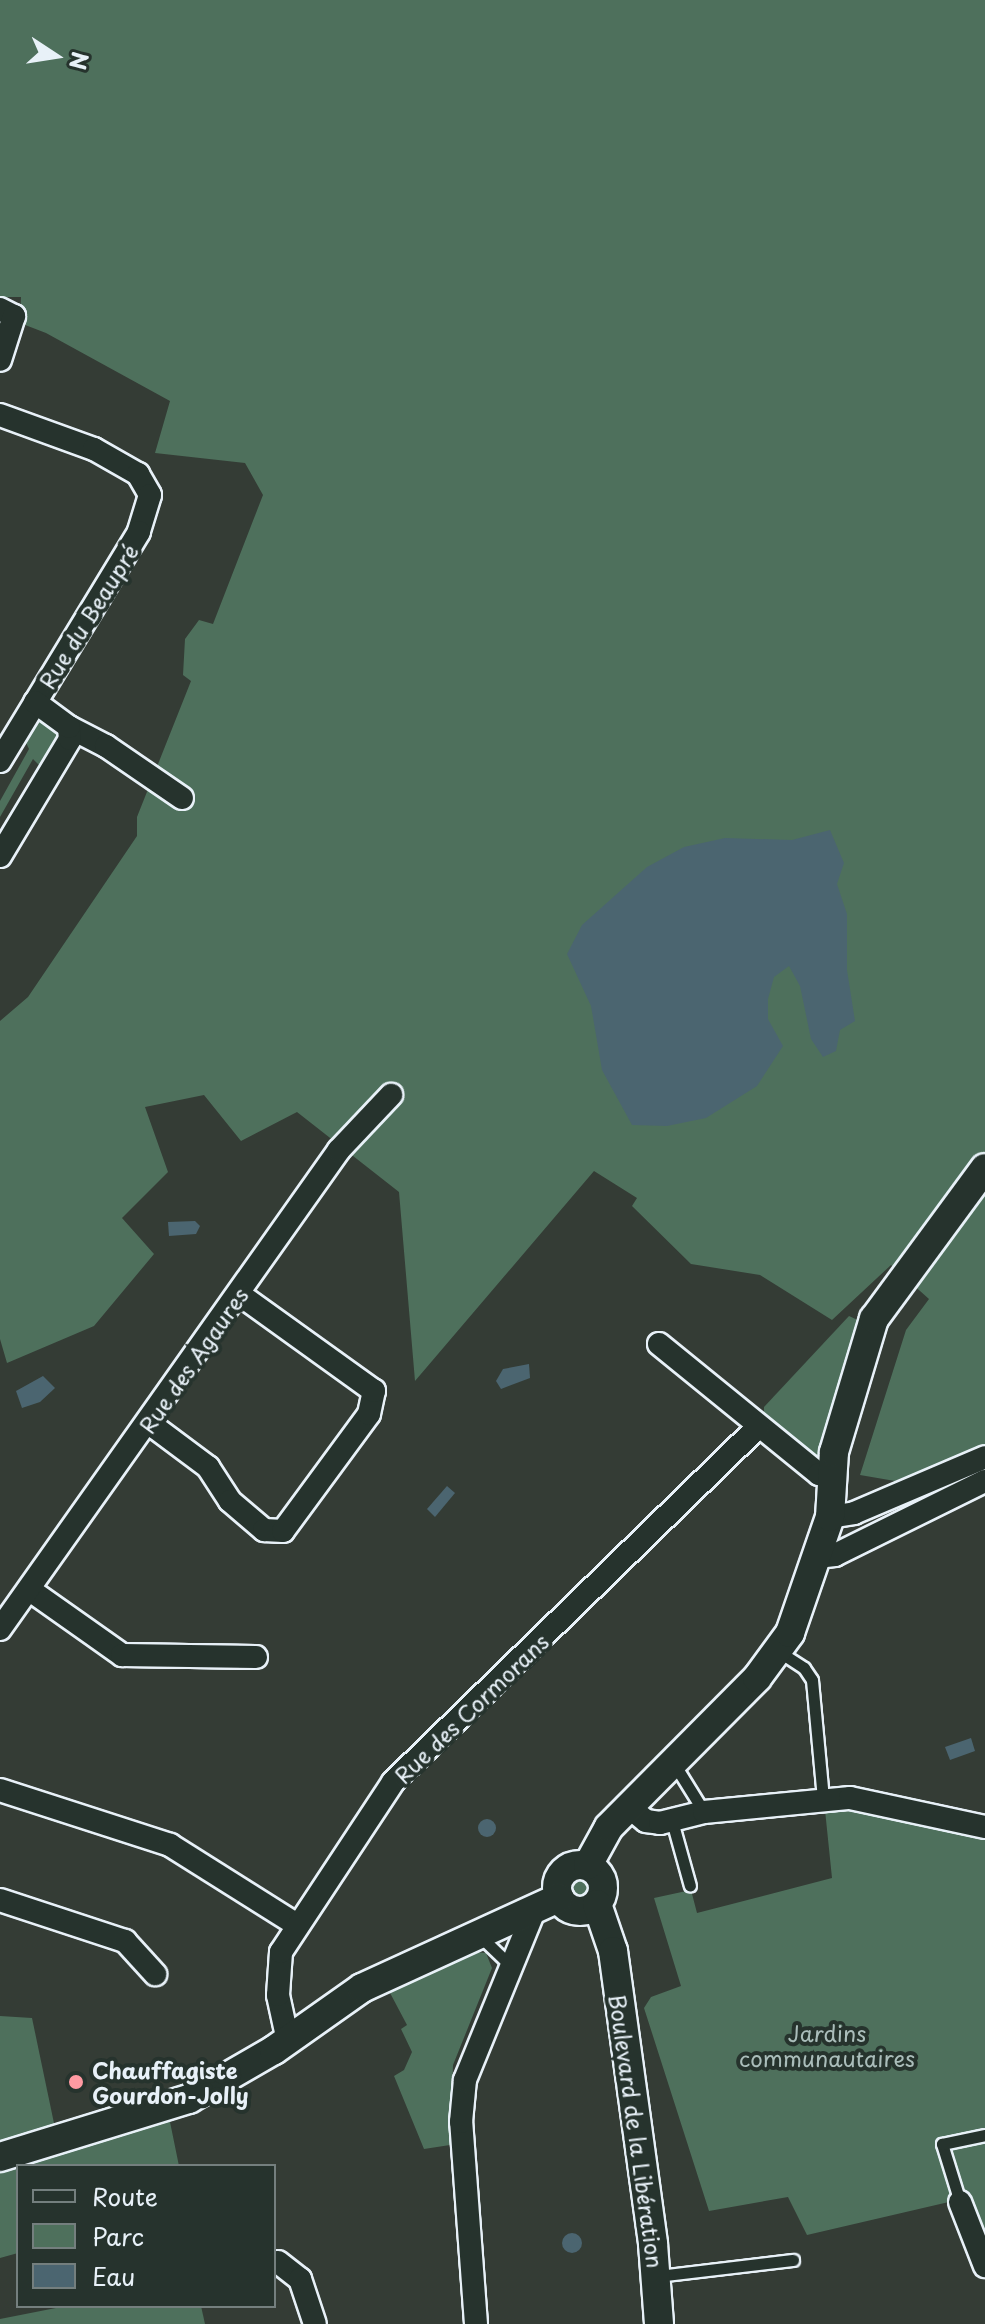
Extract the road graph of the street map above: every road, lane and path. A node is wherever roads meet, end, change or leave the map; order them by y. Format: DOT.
graph roads {
  1 [pos="6,310"];
  2 [pos="0,360"];
  3 [pos="0,415"];
  4 [pos="35,702"];
  5 [pos="69,727"];
  6 [pos="0,761"];
  7 [pos="182,798"];
  8 [pos="0,856"];
  9 [pos="391,1095"];
  10 [pos="985,1168"];
  11 [pos="239,1294"];
  12 [pos="659,1344"];
  13 [pos="149,1423"];
  14 [pos="758,1427"];
  15 [pos="985,1457"];
  16 [pos="831,1477"];
  17 [pos="985,1481"];
  18 [pos="830,1517"];
  19 [pos="817,1557"];
  20 [pos="30,1590"];
  21 [pos="0,1629"];
  22 [pos="778,1651"];
  23 [pos="256,1657"];
  24 [pos="673,1762"];
  25 [pos="0,1790"];
  26 [pos="823,1799"];
  27 [pos="628,1806"];
  28 [pos="704,1812"];
  29 [pos="672,1821"];
  30 [pos="985,1827"];
  31 [pos="588,1865"];
  32 [pos="690,1886"];
  33 [pos="559,1898"];
  34 [pos="0,1900"];
  35 [pos="597,1904"];
  36 [pos="533,1913"];
  37 [pos="297,1925"];
  38 [pos="478,1936"];
  39 [pos="511,1966"];
  40 [pos="155,1974"];
  41 [pos="288,2041"];
  42 [pos="985,2135"];
  43 [pos="0,2157"];
  44 [pos="960,2202"];
  45 [pos="793,2260"];
  46 [pos="278,2262"];
  47 [pos="985,2266"];
  48 [pos="657,2277"];
  49 [pos="315,2324"];
  50 [pos="476,2324"];
  51 [pos="659,2324"];
  1 -- 2 [label="street"];
  3 -- 4 [label="street, Rue du Beaupré"];
  4 -- 5 [label="street, Rue du Beaupré"];
  4 -- 6 [label="street, Rue du Beaupré"];
  5 -- 7 [label="street, Rue du Beaupré"];
  5 -- 8 [label="street"];
  9 -- 11 [label="street, Rue des Agaures"];
  10 -- 16 [label="street"];
  11 -- 13 [label="street, Rue des Agaures"];
  11 -- 13 [label="street"];
  12 -- 14 [label="street"];
  13 -- 20 [label="street, Rue des Agaures"];
  14 -- 16 [label="street"];
  14 -- 37 [label="street, Rue des Cormorans"];
  15 -- 18 [label="street"];
  16 -- 18 [label="street"];
  17 -- 19 [label="street"];
  18 -- 19 [label="street"];
  19 -- 22 [label="street"];
  20 -- 21 [label="street, Rue des Agaures"];
  20 -- 23 [label="street"];
  22 -- 24 [label="street"];
  22 -- 26 [label="lane"];
  24 -- 27 [label="street"];
  24 -- 28 [label="lane"];
  25 -- 37 [label="street"];
  26 -- 28 [label="street"];
  26 -- 30 [label="street"];
  27 -- 29 [label="street"];
  27 -- 31 [label="street"];
  28 -- 29 [label="street"];
  29 -- 32 [label="lane"];
  31 -- 33 [label="street"];
  31 -- 35 [label="street"];
  33 -- 35 [label="street"];
  33 -- 36 [label="street"];
  34 -- 40 [label="street"];
  35 -- 48 [label="street, Boulevard de la Libération"];
  36 -- 38 [label="street"];
  36 -- 39 [label="street"];
  37 -- 41 [label="street, Rue des Cormorans"];
  38 -- 39 [label="lane"];
  38 -- 41 [label="street"];
  39 -- 50 [label="street"];
  41 -- 43 [label="street"];
  42 -- 44 [label="lane"];
  44 -- 47 [label="street"];
  45 -- 48 [label="lane"];
  46 -- 49 [label="street"];
  48 -- 51 [label="street, Boulevard de la Libération"];
}
